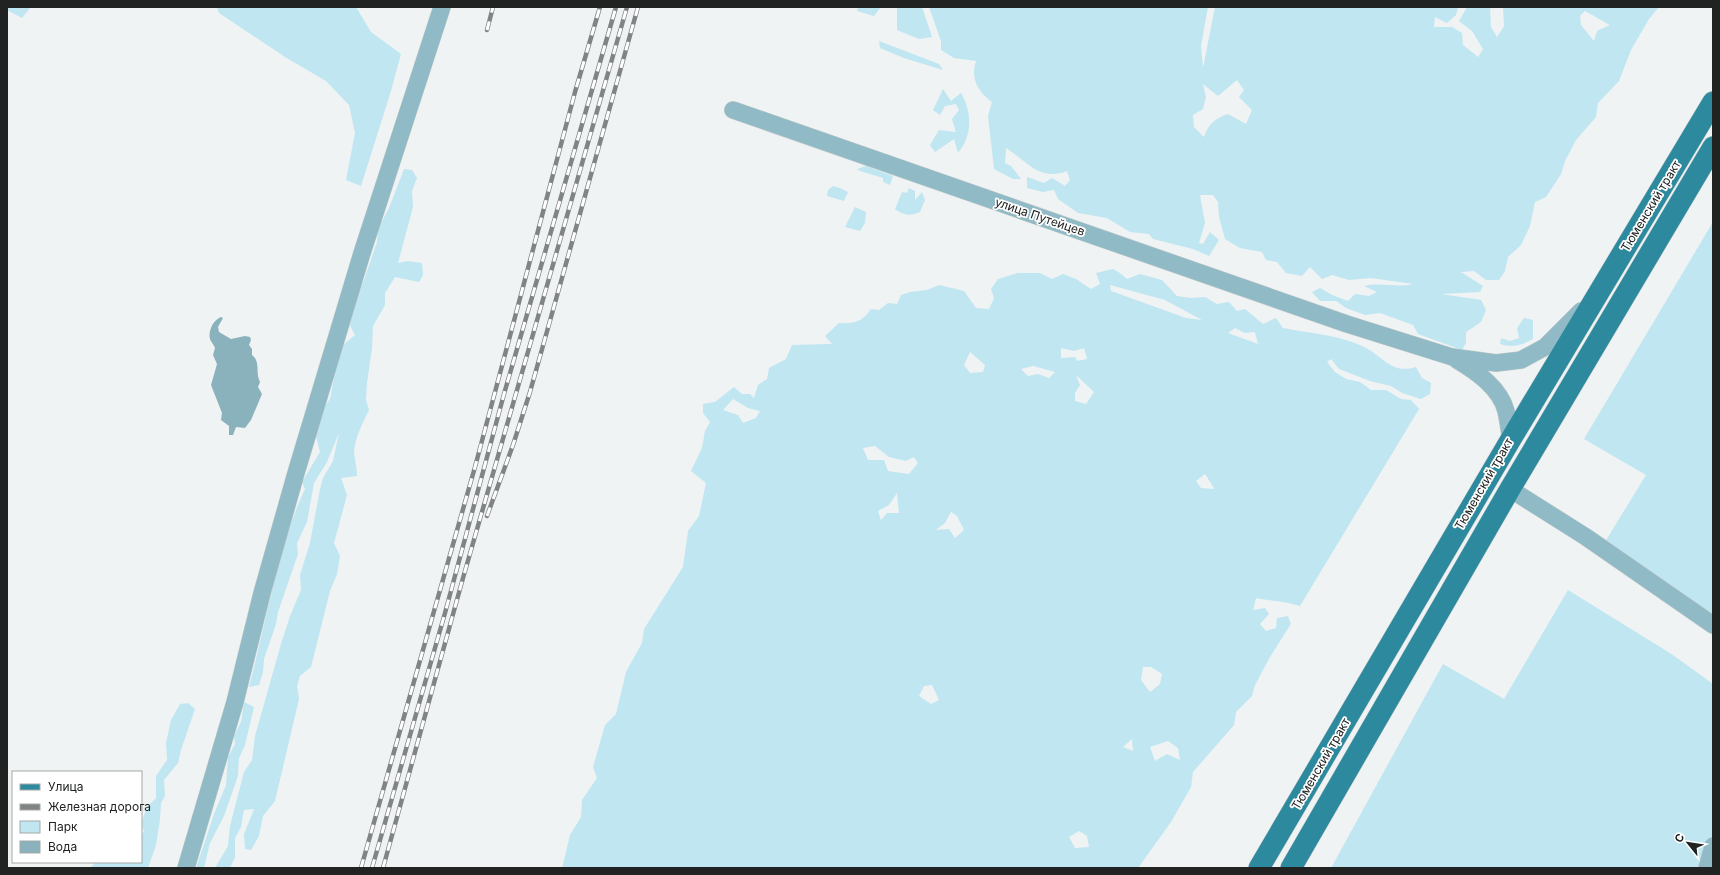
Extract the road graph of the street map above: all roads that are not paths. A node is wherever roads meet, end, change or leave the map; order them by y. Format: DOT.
graph roads {
  1 [pos="442,7"];
  2 [pos="1713,102"];
  3 [pos="733,110"];
  4 [pos="1713,147"];
  5 [pos="1600,291"];
  6 [pos="1452,357"];
  7 [pos="1511,439"];
  8 [pos="1510,489"];
  9 [pos="1713,625"];
  10 [pos="1713,846"];
  11 [pos="186,868"];
  12 [pos="1259,868"];
  13 [pos="1291,868"];
  14 [pos="1707,868"];
  1 -- 11 [label="street"];
  2 -- 5 [label="main road, Тюменский тракт"];
  3 -- 6 [label="street, улица Путейцев"];
  4 -- 8 [label="main road, Тюменский тракт"];
  5 -- 6 [label="street"];
  5 -- 7 [label="main road, Тюменский тракт"];
  6 -- 7 [label="street"];
  7 -- 12 [label="main road, Тюменский тракт"];
  8 -- 9 [label="street"];
  8 -- 13 [label="main road, Тюменский тракт"];
  10 -- 14 [label="street"];
}
